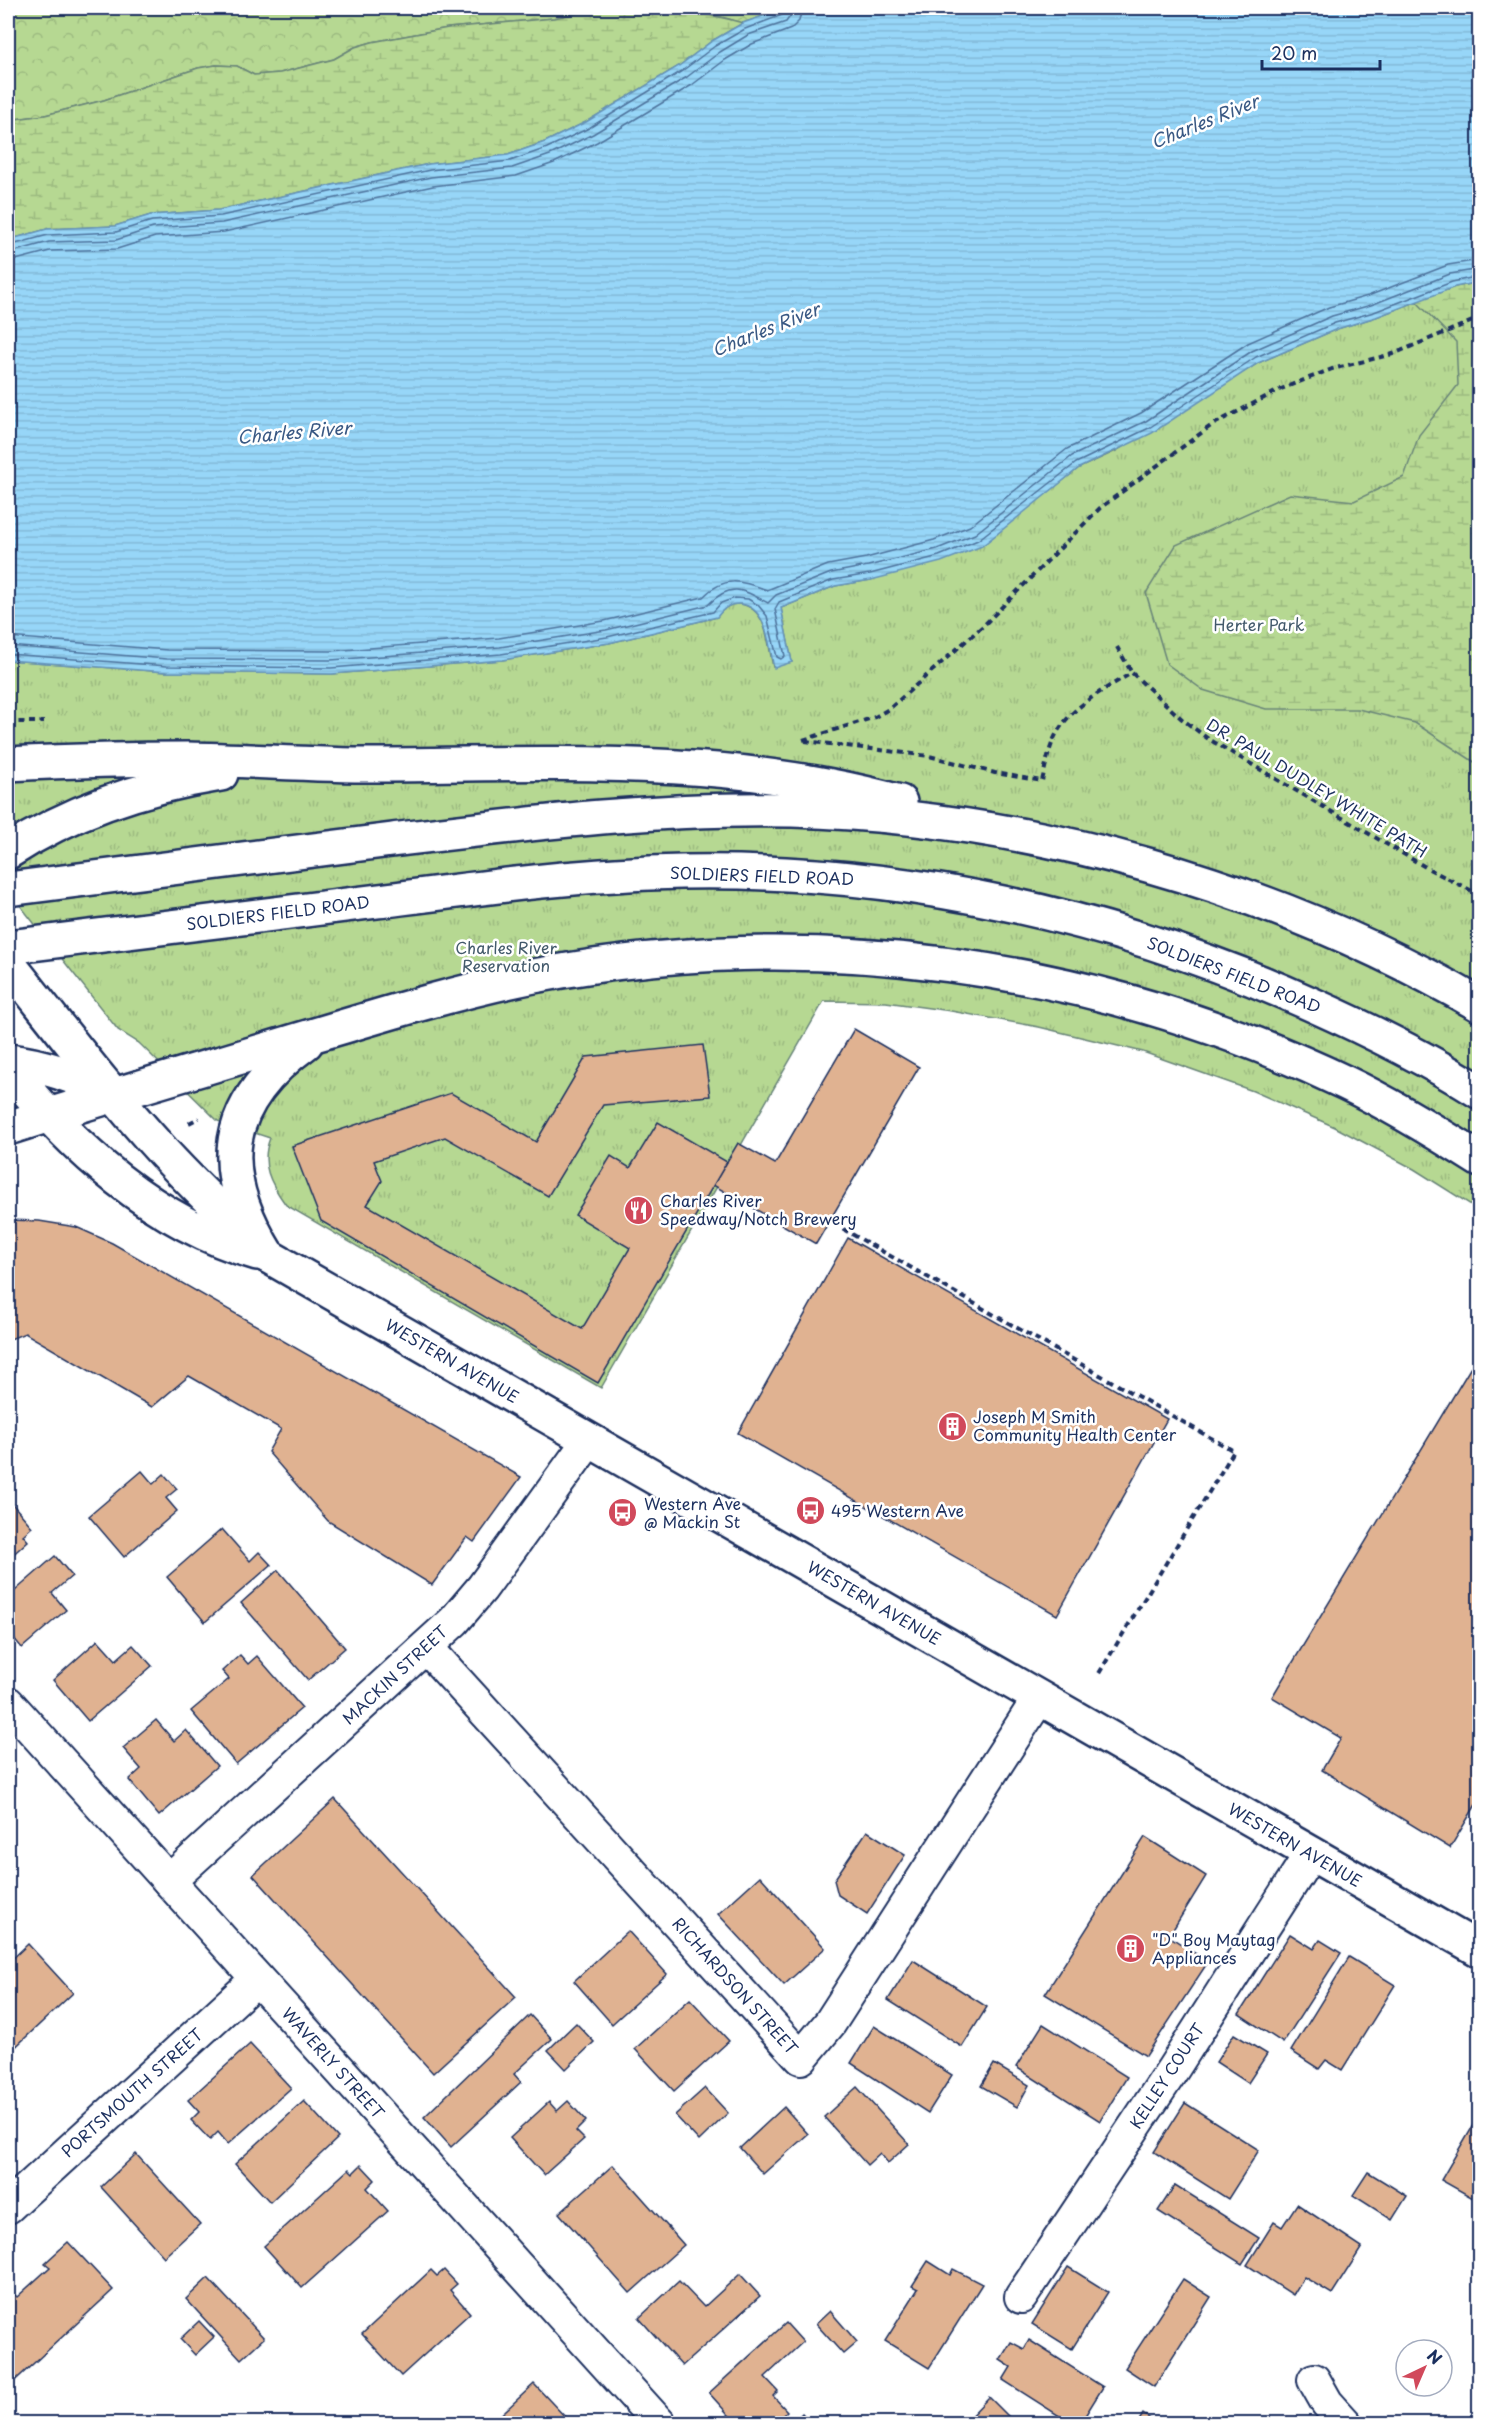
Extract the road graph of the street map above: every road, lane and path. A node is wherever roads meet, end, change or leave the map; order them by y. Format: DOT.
graph roads {
  1 [pos="1479,318"];
  2 [pos="1117,647"];
  3 [pos="1132,673"];
  4 [pos="799,741"];
  5 [pos="929,756"];
  6 [pos="8,764"];
  7 [pos="321,765"];
  8 [pos="972,827"];
  9 [pos="8,852"];
  10 [pos="8,889"];
  11 [pos="1479,895"];
  12 [pos="11,962"];
  13 [pos="1479,1005"];
  14 [pos="316,1035"];
  15 [pos="8,1061"];
  16 [pos="8,1066"];
  17 [pos="1479,1092"];
  18 [pos="114,1095"];
  19 [pos="49,1115"];
  20 [pos="198,1118"];
  21 [pos="189,1123"];
  22 [pos="8,1128"];
  23 [pos="1479,1160"];
  24 [pos="843,1229"];
  25 [pos="268,1256"];
  26 [pos="589,1440"];
  27 [pos="426,1647"];
  28 [pos="1098,1675"];
  29 [pos="1039,1698"];
  30 [pos="8,1703"];
  31 [pos="1311,1853"];
  32 [pos="169,1881"];
  33 [pos="1479,1950"];
  34 [pos="257,1979"];
  35 [pos="9,2202"];
  36 [pos="1021,2297"];
  37 [pos="1314,2380"];
  38 [pos="660,2424"];
  39 [pos="1346,2424"];
  1 -- 4 [label="path"];
  2 -- 3 [label="path, DR. PAUL DUDLEY WHITE PATH"];
  3 -- 5 [label="path"];
  3 -- 11 [label="path, DR. PAUL DUDLEY WHITE PATH"];
  6 -- 7 [label="main road"];
  7 -- 8 [label="main road"];
  7 -- 9 [label="main road"];
  8 -- 10 [label="main road"];
  8 -- 13 [label="main road"];
  12 -- 17 [label="main road, SOLDIERS FIELD ROAD"];
  12 -- 18 [label="main road, WESTERN AVENUE"];
  14 -- 18 [label="main road"];
  14 -- 23 [label="main road"];
  14 -- 25 [label="main road"];
  15 -- 18 [label="main road"];
  16 -- 19 [label="main road, WESTERN AVENUE"];
  18 -- 19 [label="main road"];
  18 -- 25 [label="main road, WESTERN AVENUE"];
  19 -- 22 [label="main road"];
  19 -- 25 [label="main road, WESTERN AVENUE"];
  20 -- 21 [label="path"];
  24 -- 28 [label="path"];
  25 -- 26 [label="main road, WESTERN AVENUE"];
  26 -- 27 [label="street, MACKIN STREET"];
  26 -- 29 [label="main road, WESTERN AVENUE"];
  27 -- 29 [label="street, RICHARDSON STREET"];
  27 -- 32 [label="street, MACKIN STREET"];
  29 -- 31 [label="main road, WESTERN AVENUE"];
  30 -- 32 [label="street, WAVERLY STREET"];
  31 -- 33 [label="main road, WESTERN AVENUE"];
  31 -- 36 [label="street, KELLEY COURT"];
  32 -- 34 [label="street, WAVERLY STREET"];
  34 -- 35 [label="street, PORTSMOUTH STREET"];
  34 -- 38 [label="street, WAVERLY STREET"];
  37 -- 39 [label="street"];
}
